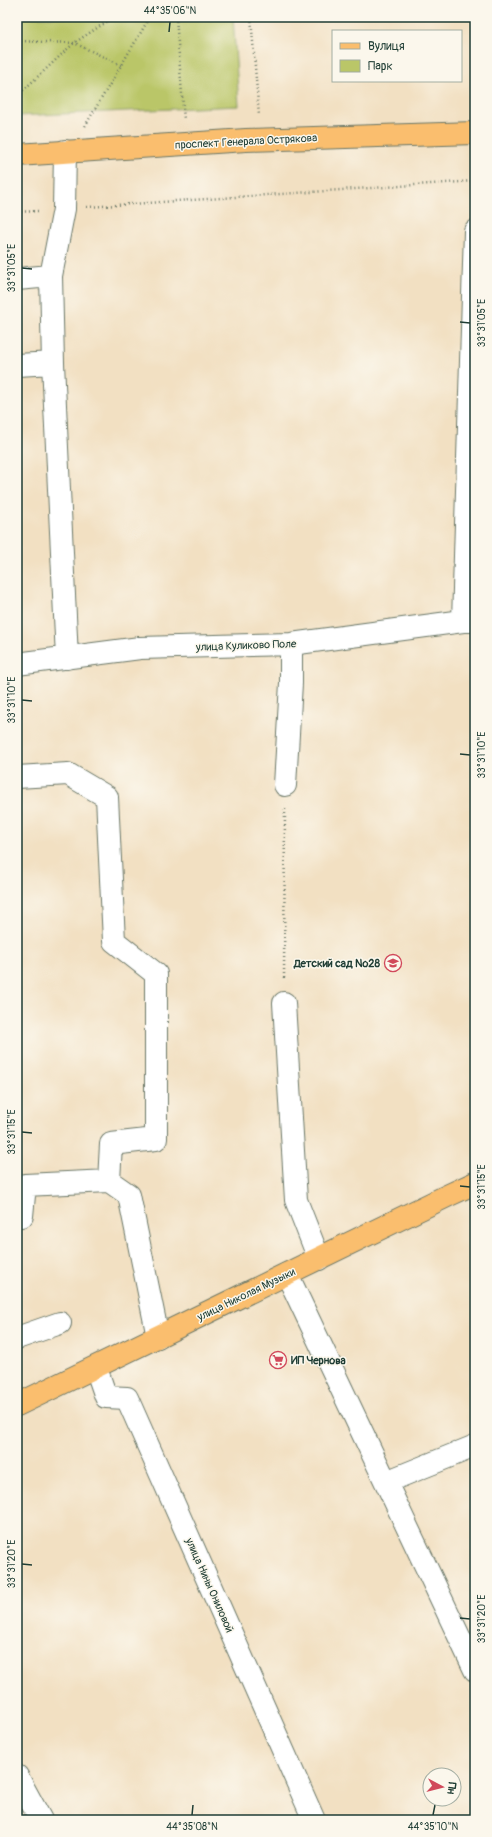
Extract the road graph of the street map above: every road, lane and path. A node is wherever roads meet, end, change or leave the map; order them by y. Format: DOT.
graph roads {
  1 [pos="114,17"];
  2 [pos="150,17"];
  3 [pos="176,17"];
  4 [pos="251,17"];
  5 [pos="17,41"];
  6 [pos="74,43"];
  7 [pos="121,65"];
  8 [pos="17,96"];
  9 [pos="260,118"];
  10 [pos="184,122"];
  11 [pos="84,127"];
  12 [pos="475,133"];
  13 [pos="65,151"];
  14 [pos="17,154"];
  15 [pos="475,181"];
  16 [pos="64,209"];
  17 [pos="17,212"];
  18 [pos="475,230"];
  19 [pos="51,276"];
  20 [pos="17,279"];
  21 [pos="53,363"];
  22 [pos="17,365"];
  23 [pos="469,621"];
  24 [pos="291,644"];
  25 [pos="66,658"];
  26 [pos="17,664"];
  27 [pos="17,777"];
  28 [pos="285,785"];
  29 [pos="284,1003"];
  30 [pos="109,1181"];
  31 [pos="475,1184"];
  32 [pos="17,1216"];
  33 [pos="319,1259"];
  34 [pos="287,1274"];
  35 [pos="60,1323"];
  36 [pos="17,1338"];
  37 [pos="158,1338"];
  38 [pos="96,1368"];
  39 [pos="17,1405"];
  40 [pos="475,1446"];
  41 [pos="386,1482"];
  42 [pos="475,1670"];
  43 [pos="17,1776"];
  44 [pos="41,1820"];
  45 [pos="314,1820"];
  1 -- 6 [label="path"];
  2 -- 7 [label="path"];
  3 -- 10 [label="path"];
  4 -- 9 [label="path"];
  5 -- 6 [label="path"];
  6 -- 7 [label="path"];
  6 -- 8 [label="path"];
  7 -- 11 [label="path"];
  12 -- 13 [label="main road, проспект Генерала Острякова"];
  13 -- 14 [label="main road, проспект Генерала Острякова"];
  13 -- 16 [label="street"];
  15 -- 16 [label="path"];
  16 -- 17 [label="path"];
  16 -- 19 [label="street"];
  18 -- 23 [label="street"];
  19 -- 20 [label="street"];
  19 -- 21 [label="street"];
  21 -- 22 [label="street"];
  21 -- 25 [label="street"];
  23 -- 24 [label="street, улица Куликово Поле"];
  24 -- 25 [label="street, улица Куликово Поле"];
  24 -- 28 [label="street"];
  25 -- 26 [label="street, улица Куликово Поле"];
  27 -- 30 [label="street"];
  28 -- 29 [label="path"];
  29 -- 33 [label="street"];
  30 -- 32 [label="street"];
  30 -- 37 [label="street"];
  31 -- 33 [label="main road, улица Николая Музыки"];
  33 -- 34 [label="main road, улица Николая Музыки"];
  34 -- 37 [label="main road, улица Николая Музыки"];
  34 -- 41 [label="street"];
  35 -- 36 [label="street"];
  37 -- 38 [label="main road, улица Николая Музыки"];
  38 -- 39 [label="main road, улица Николая Музыки"];
  38 -- 45 [label="street, улица Нины Ониловой"];
  40 -- 41 [label="street"];
  41 -- 42 [label="street"];
  43 -- 44 [label="street"];
}
